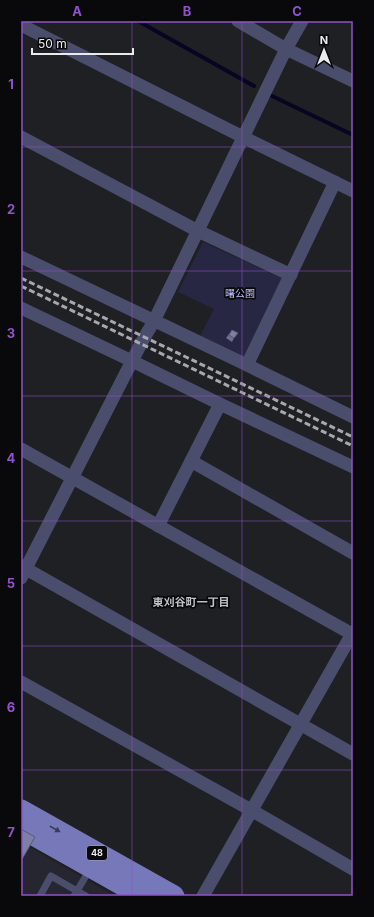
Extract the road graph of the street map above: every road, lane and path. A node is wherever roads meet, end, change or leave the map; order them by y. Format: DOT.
graph roads {
  1 [pos="238,21"];
  2 [pos="302,21"];
  3 [pos="21,25"];
  4 [pos="286,49"];
  5 [pos="353,81"];
  6 [pos="21,137"];
  7 [pos="243,137"];
  8 [pos="335,182"];
  9 [pos="353,192"];
  10 [pos="198,231"];
  11 [pos="21,258"];
  12 [pos="291,275"];
  13 [pos="21,308"];
  14 [pos="154,321"];
  15 [pos="132,361"];
  16 [pos="247,365"];
  17 [pos="220,404"];
  18 [pos="353,417"];
  19 [pos="21,449"];
  20 [pos="191,461"];
  21 [pos="353,467"];
  22 [pos="72,478"];
  23 [pos="158,526"];
  24 [pos="353,553"];
  25 [pos="23,571"];
  26 [pos="352,633"];
  27 [pos="21,682"];
  28 [pos="301,724"];
  29 [pos="353,754"];
  30 [pos="21,810"];
  31 [pos="251,810"];
  32 [pos="21,828"];
  33 [pos="91,867"];
  34 [pos="353,869"];
  35 [pos="76,893"];
  36 [pos="138,895"];
  37 [pos="40,896"];
  38 [pos="86,896"];
  39 [pos="174,896"];
  40 [pos="203,896"];
  1 -- 4 [label="street"];
  2 -- 4 [label="street"];
  3 -- 7 [label="street"];
  4 -- 5 [label="street"];
  4 -- 7 [label="street"];
  6 -- 10 [label="street"];
  7 -- 8 [label="street"];
  7 -- 10 [label="street"];
  8 -- 9 [label="street"];
  8 -- 12 [label="street"];
  10 -- 12 [label="street"];
  10 -- 14 [label="street"];
  11 -- 14 [label="street"];
  12 -- 16 [label="street"];
  13 -- 15 [label="street"];
  14 -- 15 [label="street"];
  14 -- 16 [label="street"];
  15 -- 17 [label="street"];
  15 -- 22 [label="street"];
  16 -- 18 [label="street"];
  17 -- 20 [label="street"];
  17 -- 21 [label="street"];
  19 -- 22 [label="street"];
  20 -- 23 [label="street"];
  20 -- 24 [label="street"];
  22 -- 23 [label="street"];
  22 -- 25 [label="street"];
  23 -- 26 [label="street"];
  25 -- 28 [label="street"];
  26 -- 28 [label="street"];
  27 -- 31 [label="street"];
  28 -- 29 [label="street"];
  28 -- 31 [label="street"];
  30 -- 39 [label="main road, 48, one-way"];
  31 -- 34 [label="street"];
  31 -- 40 [label="street"];
  32 -- 33 [label="main road, 48"];
  33 -- 35 [label="lane"];
  33 -- 36 [label="main road, 48"];
  35 -- 37 [label="lane"];
  35 -- 38 [label="lane"];
}
